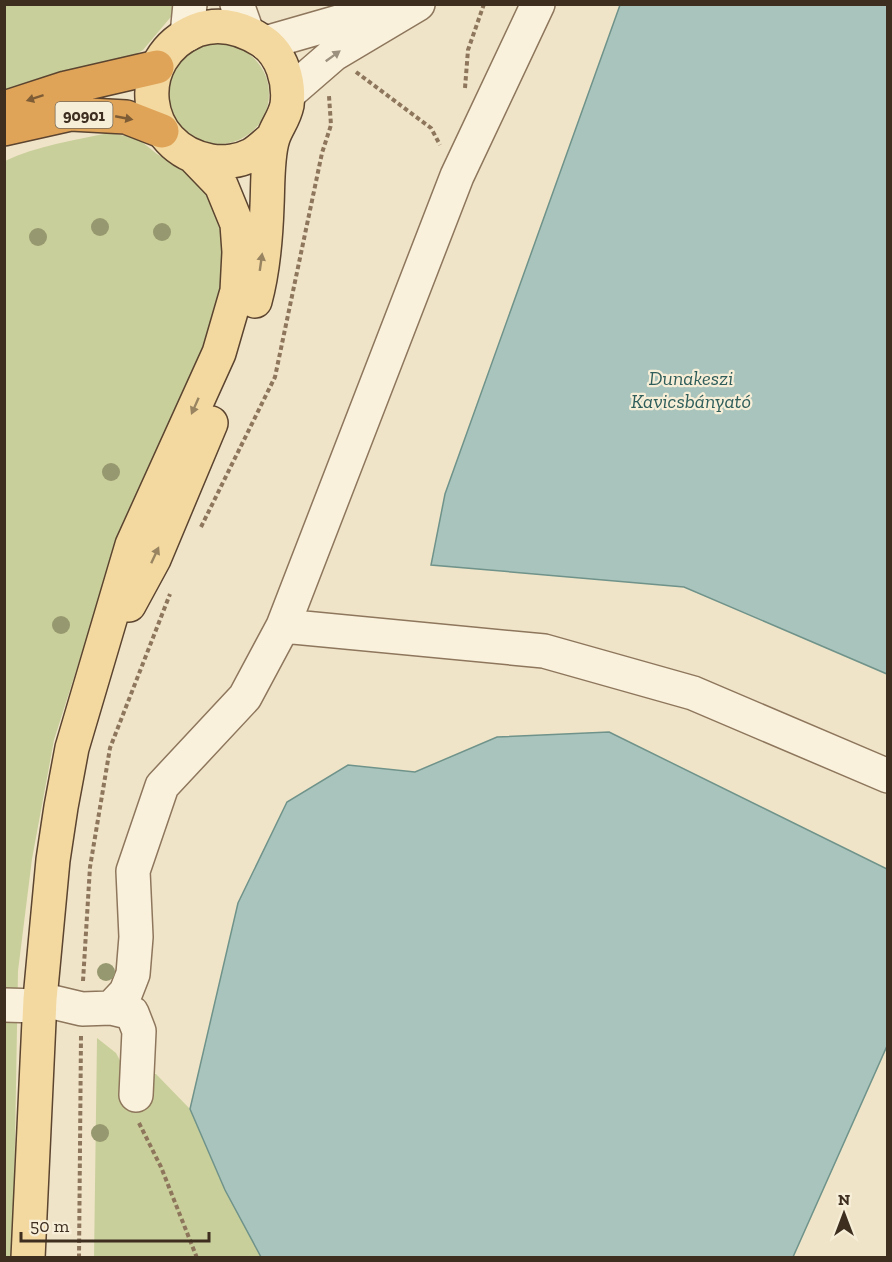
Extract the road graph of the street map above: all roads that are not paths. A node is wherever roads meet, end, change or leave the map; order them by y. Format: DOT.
graph roads {
  1 [pos="383,4"];
  2 [pos="418,4"];
  3 [pos="538,4"];
  4 [pos="188,20"];
  5 [pos="250,26"];
  6 [pos="157,67"];
  7 [pos="289,93"];
  8 [pos="4,108"];
  9 [pos="4,129"];
  10 [pos="162,131"];
  11 [pos="273,138"];
  12 [pos="195,158"];
  13 [pos="283,626"];
  14 [pos="98,662"];
  15 [pos="888,776"];
  16 [pos="40,1003"];
  17 [pos="4,1005"];
  18 [pos="96,1009"];
  19 [pos="136,1095"];
  20 [pos="28,1257"];
  1 -- 5 [label="street"];
  2 -- 7 [label="street"];
  3 -- 13 [label="street"];
  4 -- 5 [label="main road"];
  4 -- 6 [label="main road"];
  5 -- 7 [label="main road"];
  6 -- 8 [label="highway, 90901, one-way"];
  6 -- 10 [label="main road"];
  7 -- 11 [label="main road"];
  9 -- 10 [label="highway, 90901, one-way"];
  10 -- 12 [label="main road"];
  11 -- 12 [label="main road"];
  14 -- 11 [label="main road, one-way"];
  12 -- 14 [label="main road, one-way"];
  13 -- 15 [label="street"];
  13 -- 18 [label="street"];
  14 -- 16 [label="main road"];
  16 -- 17 [label="street"];
  16 -- 18 [label="street"];
  16 -- 20 [label="main road"];
  18 -- 19 [label="street"];
}
